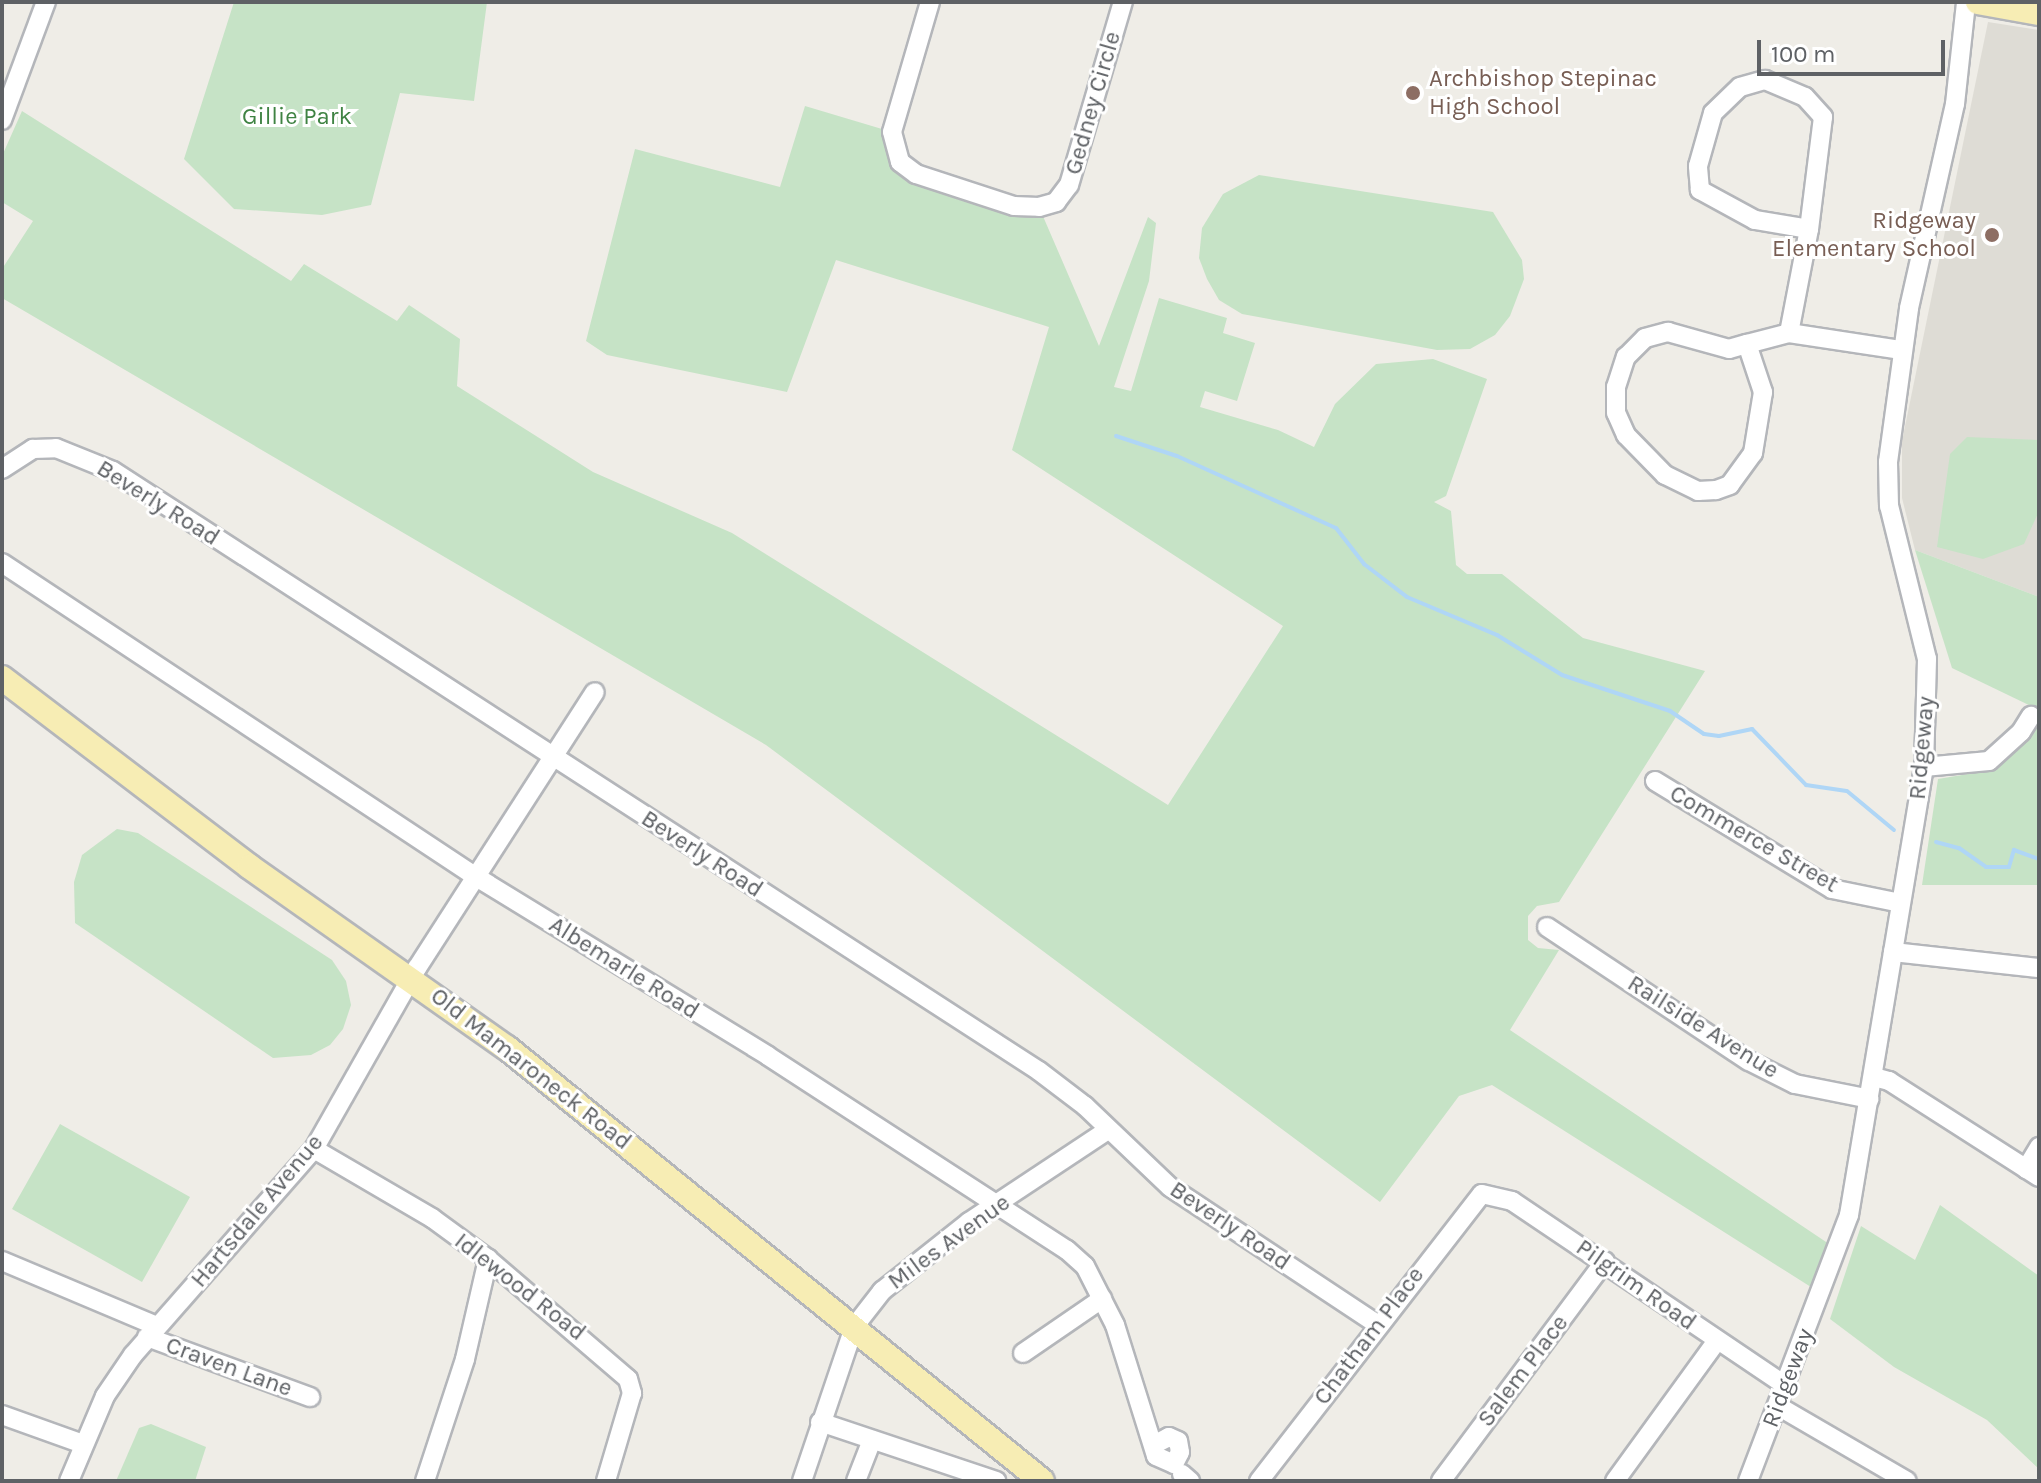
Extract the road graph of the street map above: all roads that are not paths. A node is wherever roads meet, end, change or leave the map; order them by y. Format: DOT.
graph roads {
  1 [pos="46,2"];
  2 [pos="930,2"];
  3 [pos="1123,2"];
  4 [pos="1966,2"];
  5 [pos="1978,2"];
  6 [pos="2039,13"];
  7 [pos="3,118"];
  8 [pos="1809,229"];
  9 [pos="1789,333"];
  10 [pos="1747,344"];
  11 [pos="1902,350"];
  12 [pos="2,469"];
  13 [pos="2,563"];
  14 [pos="2,678"];
  15 [pos="595,692"];
  16 [pos="2031,716"];
  17 [pos="553,759"];
  18 [pos="1924,767"];
  19 [pos="1655,781"];
  20 [pos="478,878"];
  21 [pos="1901,903"];
  22 [pos="1547,927"];
  23 [pos="1893,952"];
  24 [pos="2039,968"];
  25 [pos="412,977"];
  26 [pos="1874,1077"];
  27 [pos="1870,1099"];
  28 [pos="1108,1130"];
  29 [pos="2039,1147"];
  30 [pos="314,1149"];
  31 [pos="2033,1173"];
  32 [pos="1482,1194"];
  33 [pos="996,1207"];
  34 [pos="488,1259"];
  35 [pos="2,1261"];
  36 [pos="1605,1261"];
  37 [pos="1102,1299"];
  38 [pos="1377,1324"];
  39 [pos="854,1327"];
  40 [pos="152,1332"];
  41 [pos="1716,1342"];
  42 [pos="1023,1353"];
  43 [pos="1786,1386"];
  44 [pos="310,1397"];
  45 [pos="1778,1406"];
  46 [pos="2,1415"];
  47 [pos="820,1422"];
  48 [pos="872,1440"];
  49 [pos="83,1444"];
  50 [pos="1155,1444"];
  51 [pos="69,1481"];
  52 [pos="425,1481"];
  53 [pos="606,1481"];
  54 [pos="802,1481"];
  55 [pos="856,1481"];
  56 [pos="996,1481"];
  57 [pos="1042,1481"];
  58 [pos="1259,1481"];
  59 [pos="1441,1481"];
  60 [pos="1615,1481"];
  61 [pos="1748,1481"];
  62 [pos="1907,1481"];
  1 -- 7 [label="street"];
  2 -- 3 [label="street, Gedney Circle"];
  4 -- 11 [label="street, Ridgeway"];
  5 -- 6 [label="main road"];
  8 -- 8 [label="street"];
  8 -- 9 [label="street"];
  9 -- 10 [label="street"];
  9 -- 11 [label="street"];
  10 -- 10 [label="street"];
  11 -- 18 [label="street, Ridgeway"];
  12 -- 17 [label="street, Beverly Road"];
  13 -- 20 [label="street, Albemarle Road"];
  14 -- 25 [label="main road, Old Mamaroneck Road"];
  15 -- 17 [label="street, Hartsdale Avenue"];
  16 -- 18 [label="street"];
  17 -- 20 [label="street, Hartsdale Avenue"];
  17 -- 28 [label="street, Beverly Road"];
  18 -- 21 [label="street, Ridgeway"];
  19 -- 21 [label="street, Commerce Street"];
  20 -- 25 [label="street, Hartsdale Avenue"];
  20 -- 33 [label="street, Albemarle Road"];
  21 -- 23 [label="street, Ridgeway"];
  22 -- 27 [label="street, Railside Avenue"];
  23 -- 24 [label="street"];
  23 -- 26 [label="street, Ridgeway"];
  25 -- 30 [label="street, Hartsdale Avenue"];
  25 -- 39 [label="main road, Old Mamaroneck Road"];
  26 -- 27 [label="street, Ridgeway"];
  26 -- 31 [label="street"];
  27 -- 43 [label="street, Ridgeway"];
  28 -- 33 [label="street, Miles Avenue"];
  28 -- 38 [label="street, Beverly Road"];
  29 -- 31 [label="street"];
  30 -- 34 [label="street, Idlewood Road"];
  30 -- 40 [label="street, Hartsdale Avenue"];
  32 -- 36 [label="street, Pilgrim Road"];
  32 -- 38 [label="street, Chatham Place"];
  33 -- 37 [label="street, Albemarle Road"];
  33 -- 39 [label="street, Miles Avenue"];
  34 -- 52 [label="street"];
  34 -- 53 [label="street, Idlewood Road"];
  35 -- 40 [label="street, Craven Lane"];
  36 -- 41 [label="street, Pilgrim Road"];
  36 -- 59 [label="street, Salem Place"];
  37 -- 42 [label="street"];
  37 -- 50 [label="street, Albemarle Road"];
  38 -- 58 [label="street, Chatham Place"];
  39 -- 47 [label="street, Miles Avenue"];
  39 -- 57 [label="main road, Old Mamaroneck Road"];
  40 -- 44 [label="street, Craven Lane"];
  40 -- 49 [label="street, Hartsdale Avenue"];
  41 -- 43 [label="street, Pilgrim Road"];
  41 -- 60 [label="street"];
  43 -- 45 [label="street, Ridgeway"];
  45 -- 61 [label="street, Ridgeway"];
  45 -- 62 [label="street"];
  46 -- 49 [label="street"];
  47 -- 48 [label="street"];
  47 -- 54 [label="street, Miles Avenue"];
  48 -- 55 [label="street"];
  48 -- 56 [label="street"];
  49 -- 51 [label="street, Hartsdale Avenue"];
}
